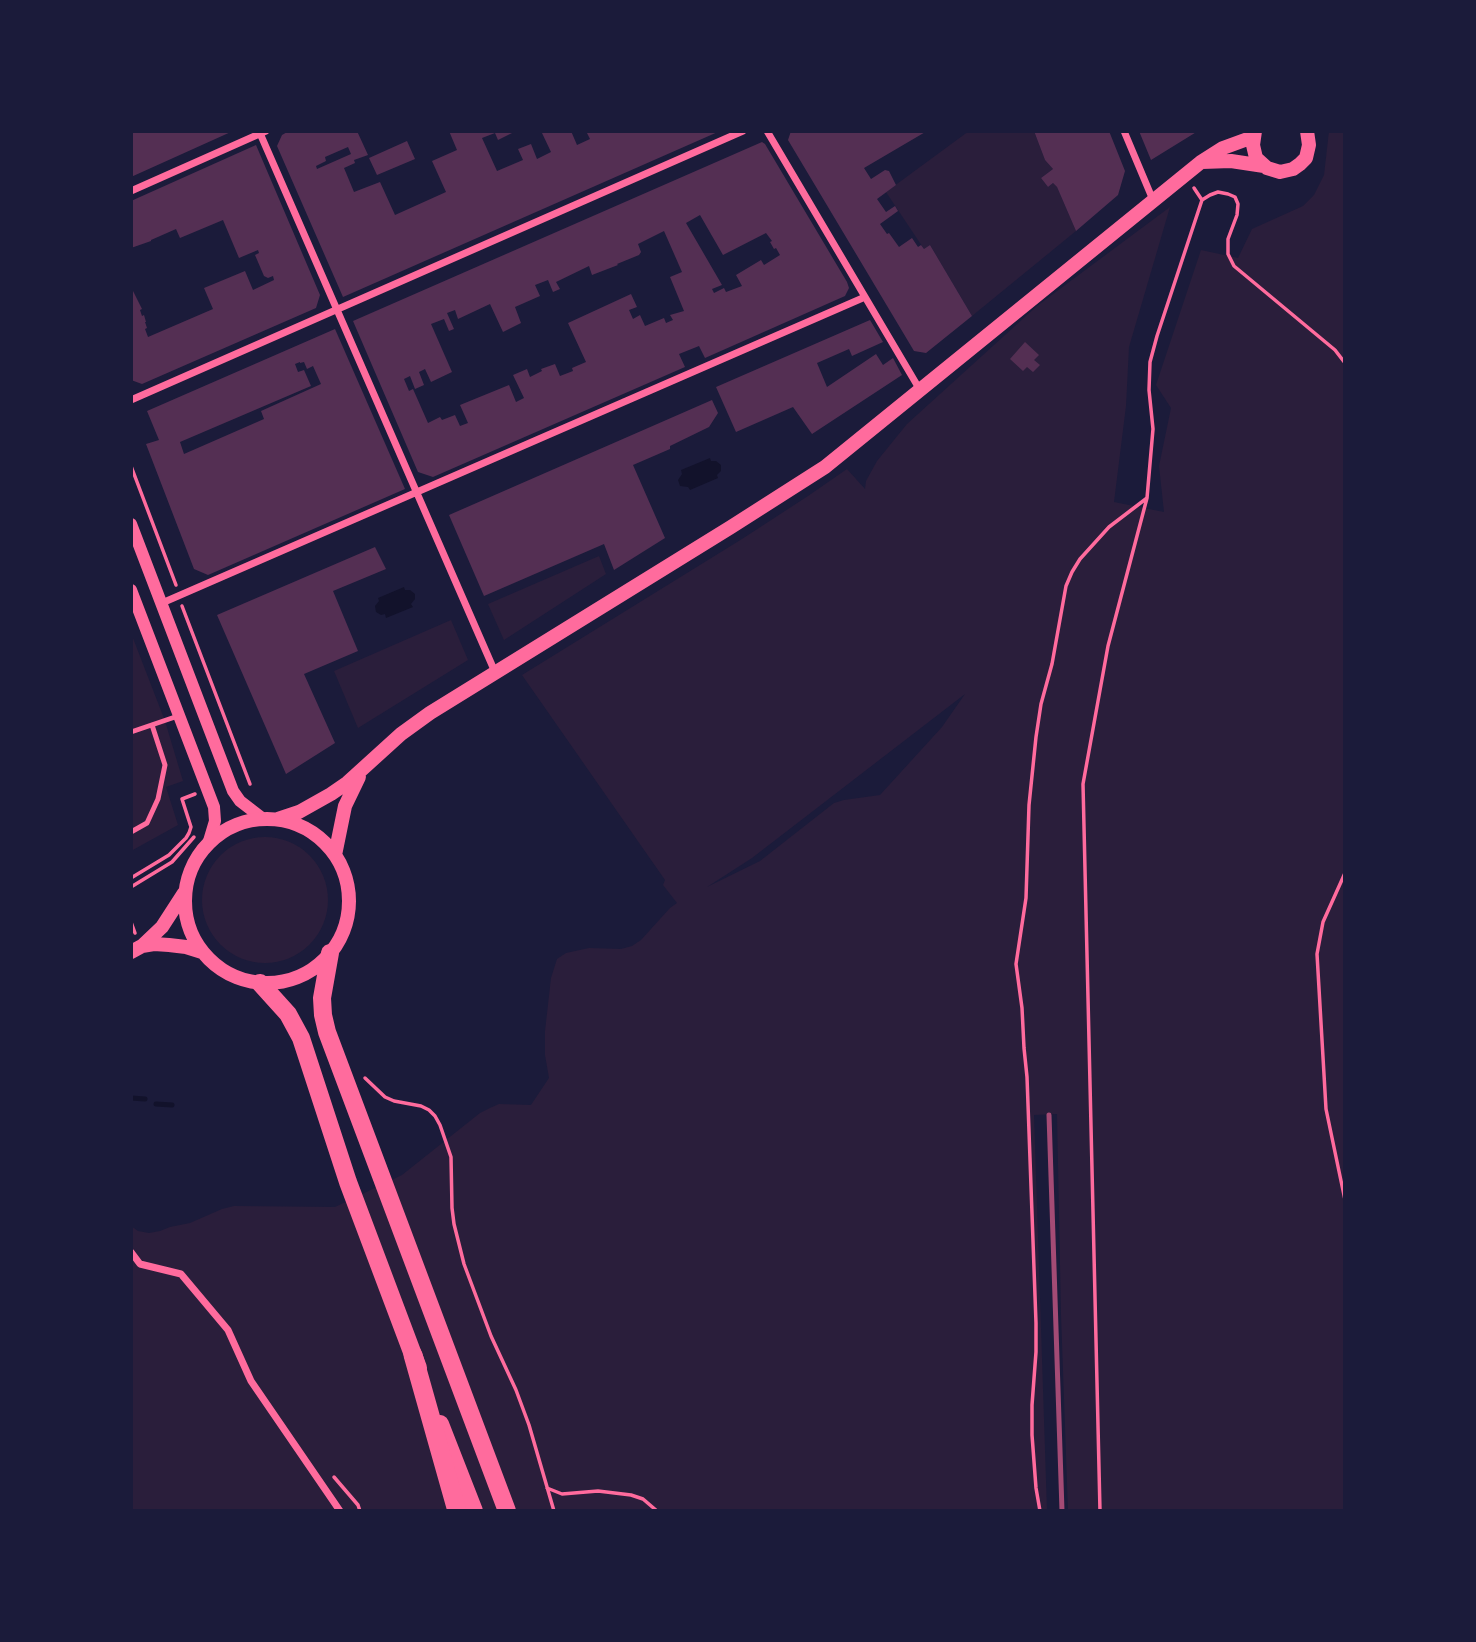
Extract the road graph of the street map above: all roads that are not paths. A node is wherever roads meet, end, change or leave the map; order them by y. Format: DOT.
graph roads {
  1 [pos="743,131"];
  2 [pos="767,131"];
  3 [pos="1124,131"];
  4 [pos="262,132"];
  5 [pos="1308,133"];
  6 [pos="1254,134"];
  7 [pos="1200,162"];
  8 [pos="1264,166"];
  9 [pos="131,191"];
  10 [pos="1153,200"];
  11 [pos="865,298"];
  12 [pos="337,310"];
  13 [pos="920,390"];
  14 [pos="131,400"];
  15 [pos="416,492"];
  16 [pos="131,524"];
  17 [pos="131,590"];
  18 [pos="162,603"];
  19 [pos="495,672"];
  20 [pos="179,715"];
  21 [pos="152,725"];
  22 [pos="131,733"];
  23 [pos="363,769"];
  24 [pos="261,818"];
  25 [pos="278,819"];
  26 [pos="131,832"];
  27 [pos="209,841"];
  28 [pos="335,855"];
  29 [pos="185,892"];
  30 [pos="136,945"];
  31 [pos="202,952"];
  32 [pos="330,953"];
  33 [pos="260,983"];
  34 [pos="131,1252"];
  35 [pos="413,1355"];
  36 [pos="340,1511"];
  37 [pos="457,1511"];
  38 [pos="474,1511"];
  39 [pos="507,1511"];
  1 -- 12 [label="street"];
  2 -- 11 [label="street"];
  3 -- 10 [label="street"];
  4 -- 9 [label="street"];
  4 -- 12 [label="street"];
  5 -- 8 [label="main road"];
  6 -- 7 [label="main road"];
  6 -- 8 [label="main road"];
  7 -- 8 [label="main road"];
  7 -- 10 [label="main road"];
  10 -- 13 [label="main road"];
  11 -- 13 [label="street"];
  11 -- 15 [label="street"];
  12 -- 14 [label="street"];
  12 -- 15 [label="street"];
  13 -- 19 [label="main road"];
  15 -- 18 [label="street"];
  15 -- 19 [label="street"];
  16 -- 18 [label="street"];
  17 -- 20 [label="street"];
  18 -- 24 [label="street"];
  19 -- 23 [label="main road"];
  20 -- 21 [label="lane"];
  20 -- 27 [label="street"];
  21 -- 22 [label="lane"];
  21 -- 26 [label="lane"];
  23 -- 25 [label="main road"];
  23 -- 28 [label="main road"];
  24 -- 25 [label="main road"];
  24 -- 27 [label="main road"];
  25 -- 28 [label="main road"];
  27 -- 29 [label="main road"];
  28 -- 32 [label="main road"];
  29 -- 30 [label="main road"];
  29 -- 31 [label="main road"];
  30 -- 31 [label="main road"];
  31 -- 33 [label="main road"];
  32 -- 33 [label="main road"];
  32 -- 39 [label="highway"];
  33 -- 35 [label="highway"];
  34 -- 36 [label="street"];
  35 -- 37 [label="highway"];
  35 -- 38 [label="highway"];
}
